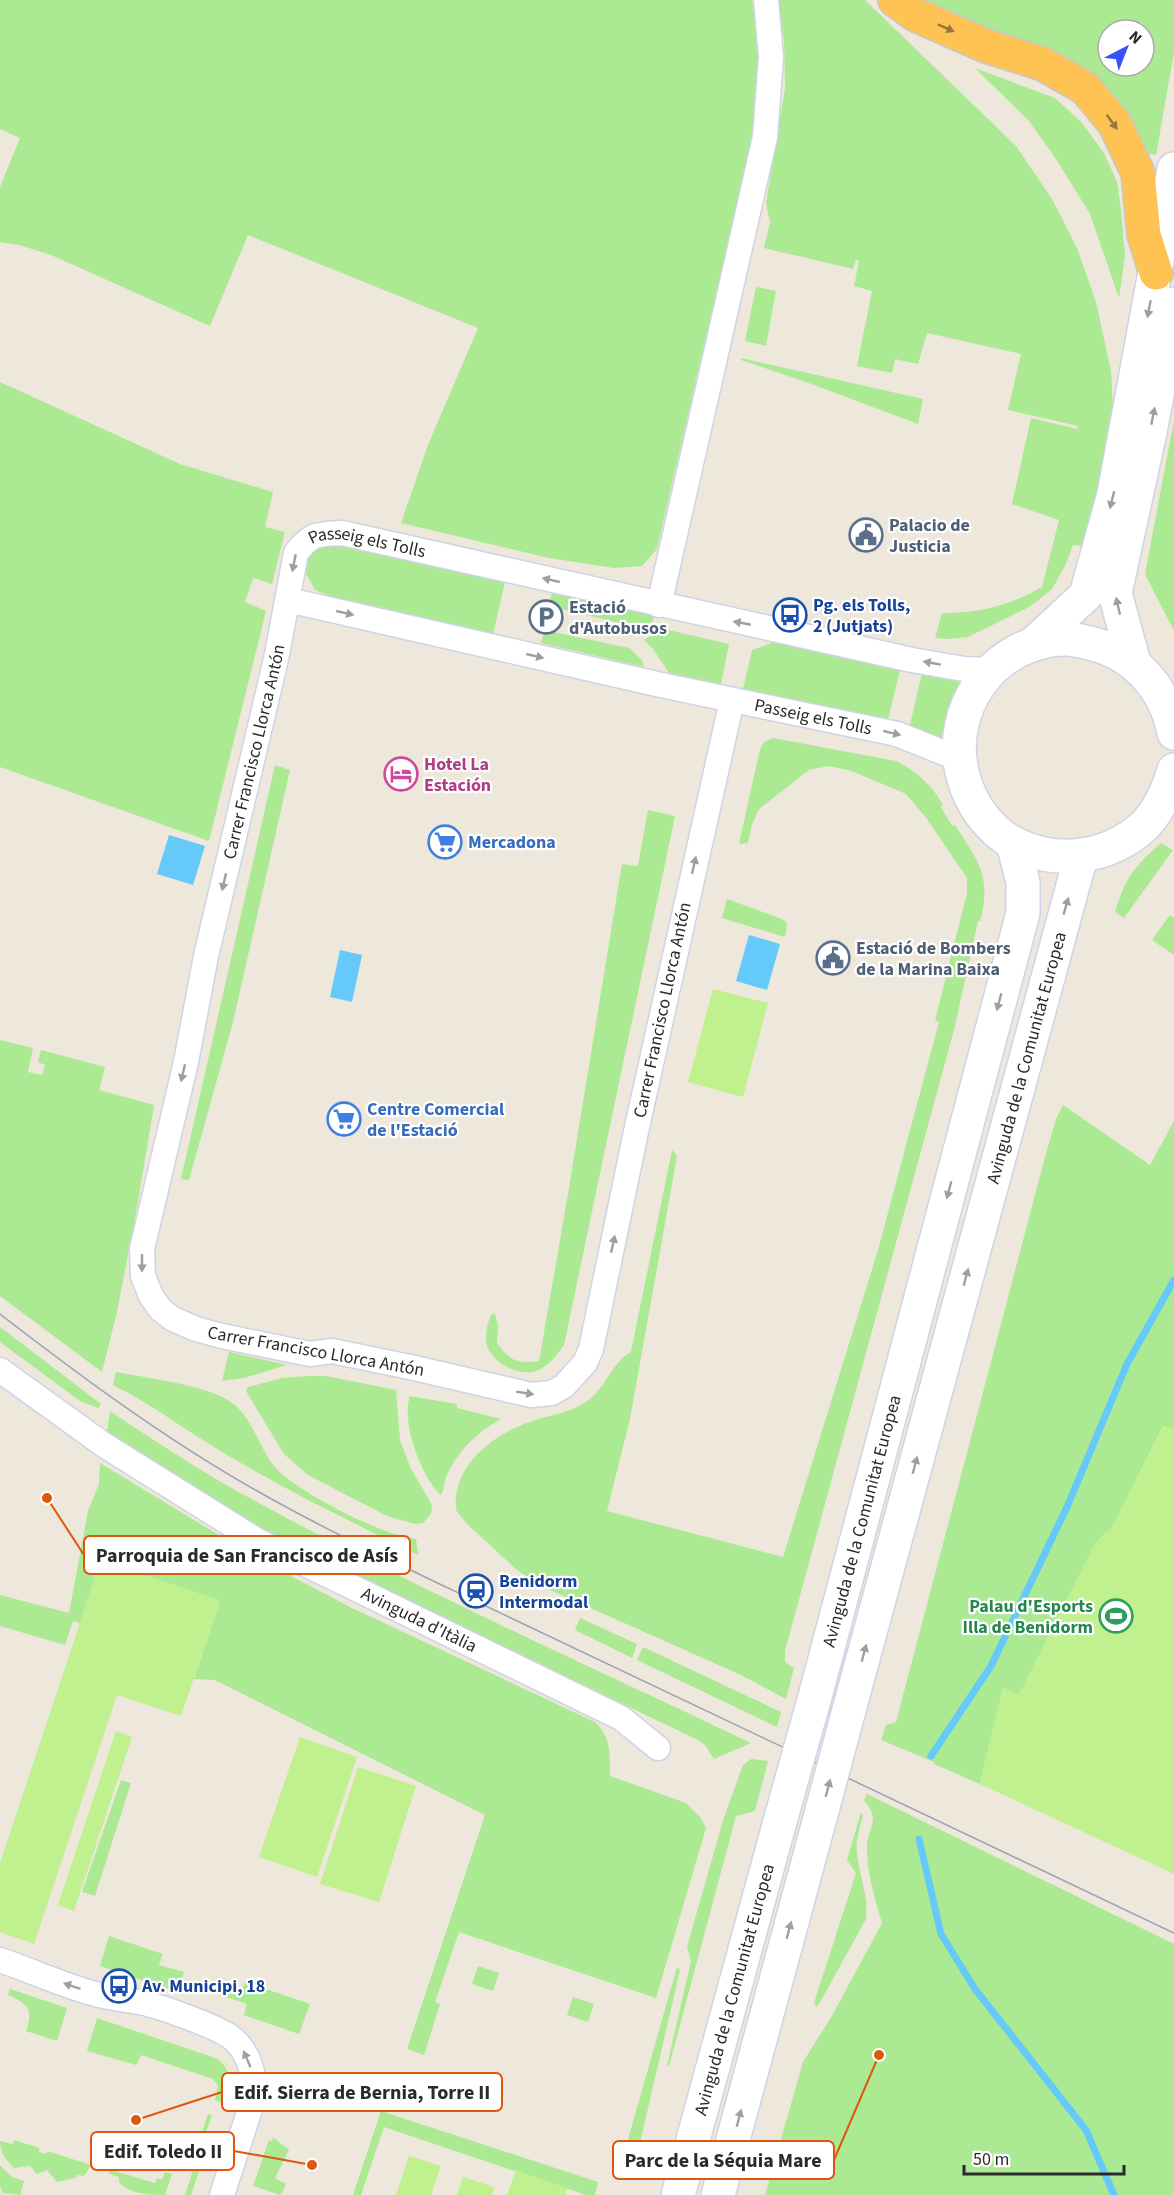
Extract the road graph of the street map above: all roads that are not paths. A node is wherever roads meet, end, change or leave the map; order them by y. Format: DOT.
graph roads {
  1 [pos="766,0"];
  2 [pos="895,0"];
  3 [pos="1174,169"];
  4 [pos="1156,273"];
  5 [pos="1174,304"];
  6 [pos="288,600"];
  7 [pos="659,605"];
  8 [pos="1032,645"];
  9 [pos="1134,663"];
  10 [pos="990,670"];
  11 [pos="732,700"];
  12 [pos="1174,733"];
  13 [pos="959,759"];
  14 [pos="1171,786"];
  15 [pos="1013,843"];
  16 [pos="1081,856"];
  17 [pos="0,1370"];
  18 [pos="658,1748"];
  19 [pos="0,1960"];
  20 [pos="222,2195"];
  21 [pos="678,2195"];
  22 [pos="718,2195"];
  1 -- 7 [label="street"];
  2 -- 4 [label="highway, one-way"];
  3 -- 4 [label="main road"];
  4 -- 8 [label="main road, one-way"];
  9 -- 5 [label="main road, one-way"];
  7 -- 6 [label="street, Passeig els Tolls, one-way"];
  6 -- 11 [label="street, Passeig els Tolls, one-way"];
  6 -- 11 [label="street, Carrer Francisco Llorca Antón, one-way"];
  10 -- 7 [label="street, Passeig els Tolls, one-way"];
  8 -- 9 [label="main road"];
  8 -- 10 [label="main road"];
  9 -- 12 [label="main road"];
  10 -- 13 [label="main road"];
  11 -- 13 [label="street, Passeig els Tolls, one-way"];
  13 -- 15 [label="main road"];
  14 -- 16 [label="main road"];
  15 -- 16 [label="main road"];
  15 -- 21 [label="main road, Avinguda de la Comunitat Europea, one-way, bridge"];
  22 -- 16 [label="main road, Avinguda de la Comunitat Europea, one-way, bridge"];
  17 -- 18 [label="street, Avinguda d'Itàlia"];
  20 -- 19 [label="street, one-way"];
}
